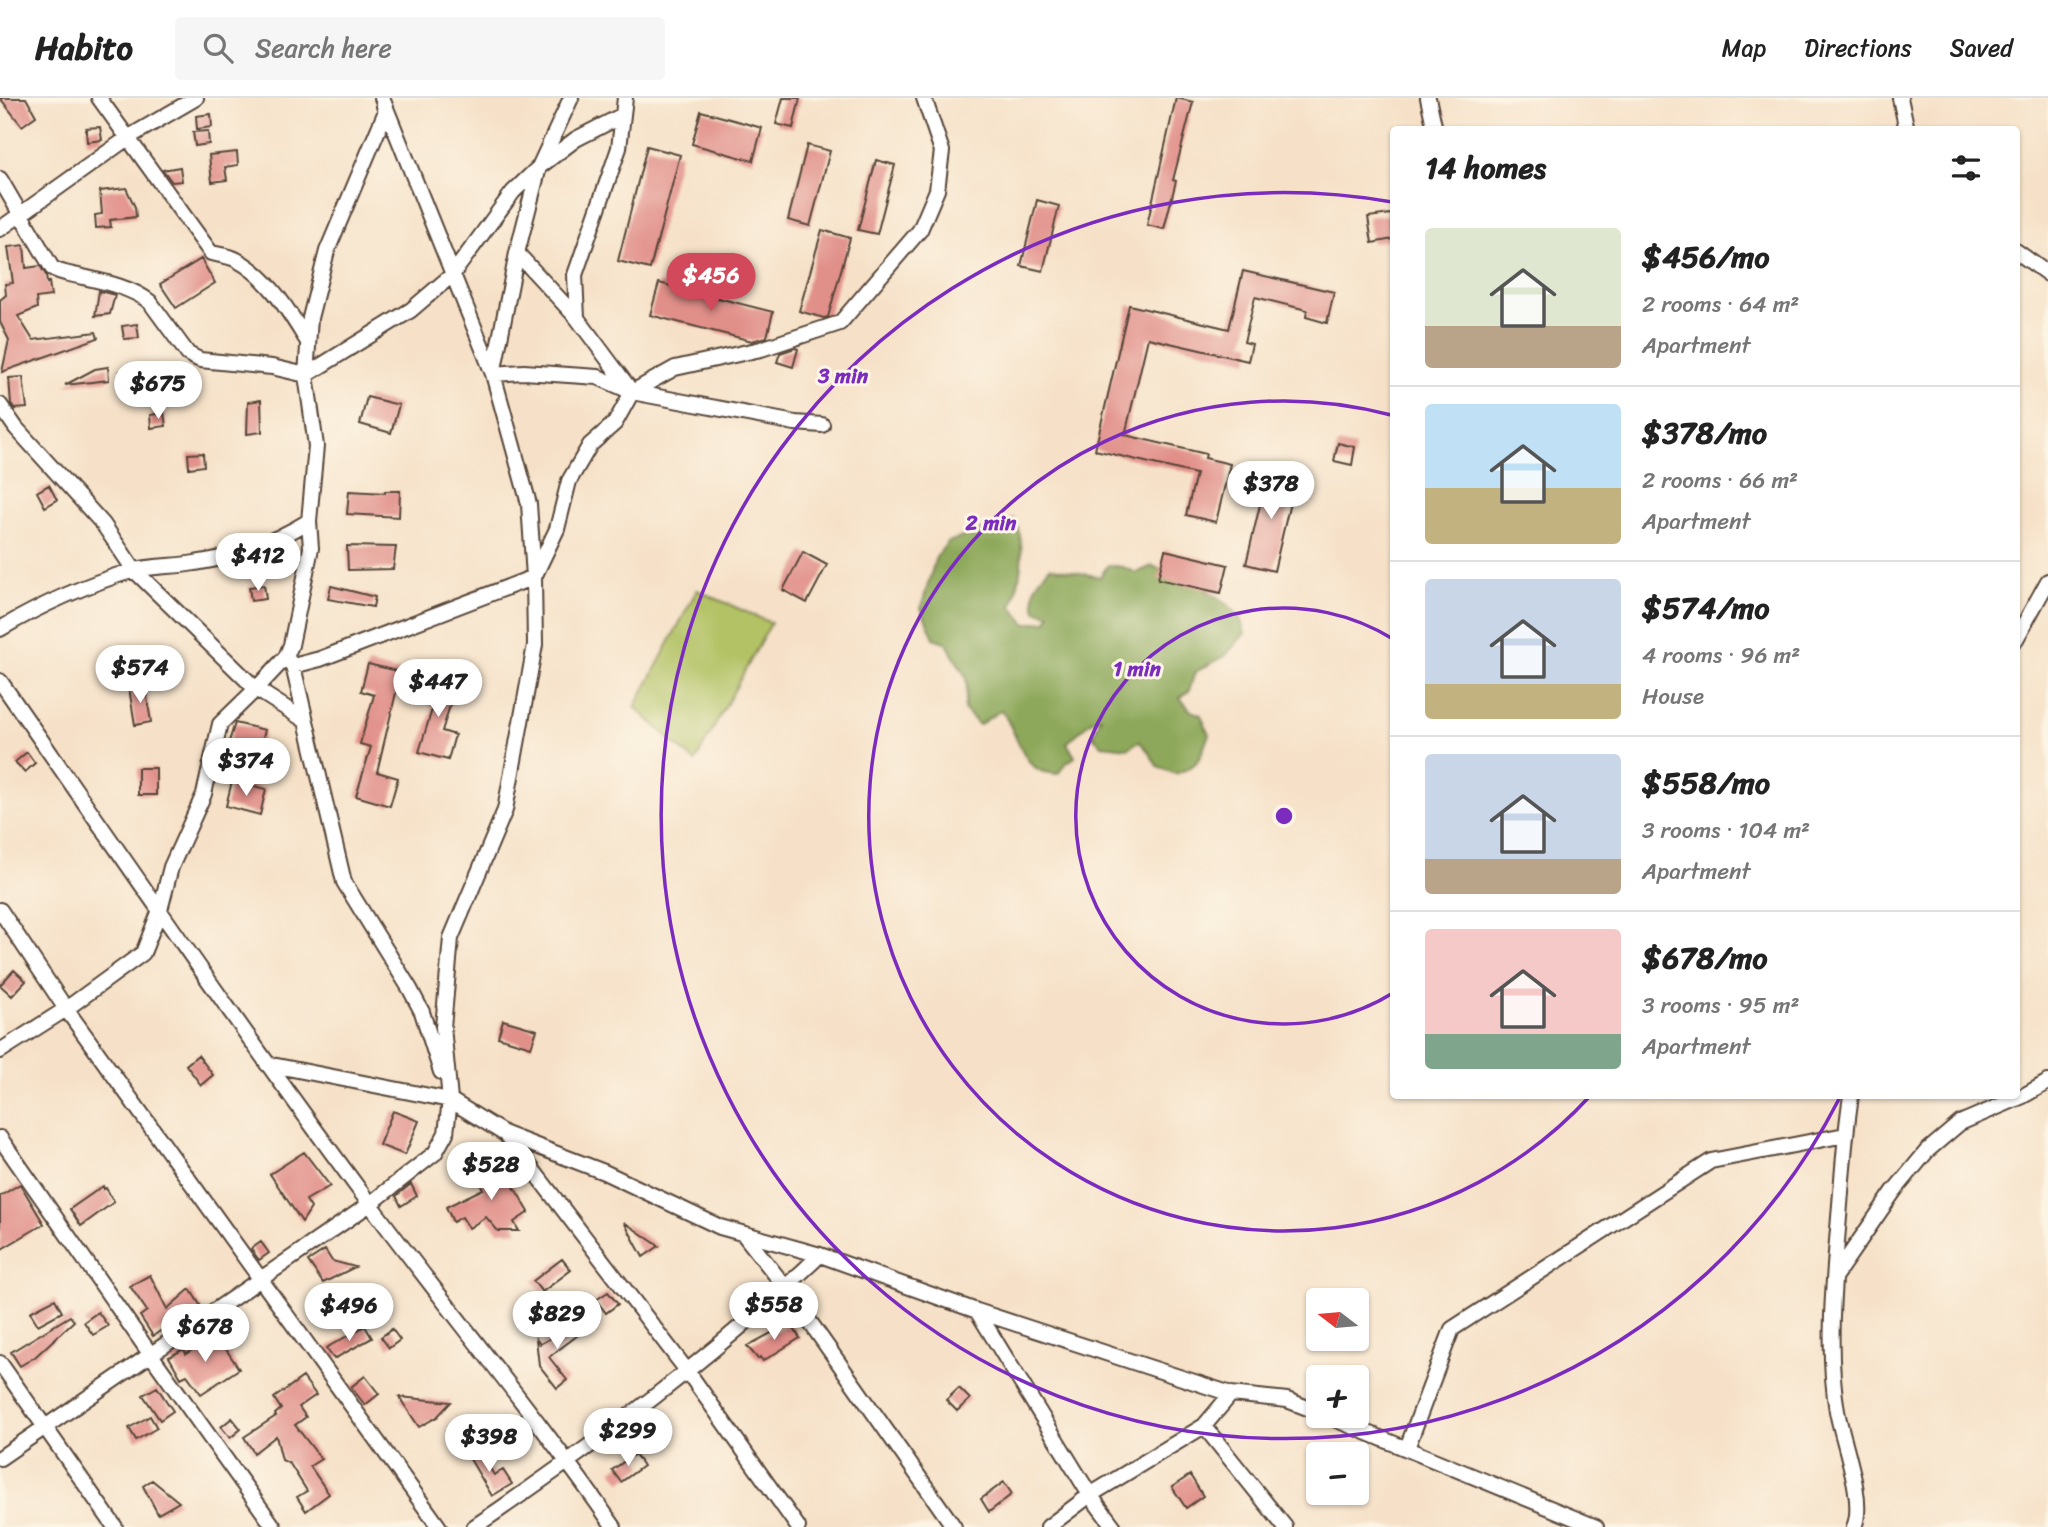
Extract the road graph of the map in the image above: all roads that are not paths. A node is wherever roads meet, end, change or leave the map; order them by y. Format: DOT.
graph roads {
  1 [pos="99,98"];
  2 [pos="196,98"];
  3 [pos="382,98"];
  4 [pos="571,98"];
  5 [pos="625,98"];
  6 [pos="924,98"];
  7 [pos="1428,98"];
  8 [pos="1900,98"];
  9 [pos="623,116"];
  10 [pos="1434,126"];
  11 [pos="1906,126"];
  12 [pos="129,137"];
  13 [pos="539,167"];
  14 [pos="0,180"];
  15 [pos="21,215"];
  16 [pos="0,229"];
  17 [pos="517,253"];
  18 [pos="2020,254"];
  19 [pos="2048,274"];
  20 [pos="452,275"];
  21 [pos="577,317"];
  22 [pos="309,342"];
  23 [pos="493,374"];
  24 [pos="306,375"];
  25 [pos="632,392"];
  26 [pos="0,405"];
  27 [pos="822,425"];
  28 [pos="309,521"];
  29 [pos="134,570"];
  30 [pos="534,577"];
  31 [pos="2048,581"];
  32 [pos="0,629"];
  33 [pos="2020,632"];
  34 [pos="289,662"];
  35 [pos="0,681"];
  36 [pos="256,689"];
  37 [pos="306,721"];
  38 [pos="0,910"];
  39 [pos="160,911"];
  40 [pos="66,1009"];
  41 [pos="0,1051"];
  42 [pos="267,1064"];
  43 [pos="2048,1082"];
  44 [pos="2020,1097"];
  45 [pos="1851,1099"];
  46 [pos="2016,1099"];
  47 [pos="450,1100"];
  48 [pos="505,1134"];
  49 [pos="1845,1135"];
  50 [pos="0,1138"];
  51 [pos="370,1204"];
  52 [pos="746,1236"];
  53 [pos="820,1255"];
  54 [pos="1834,1277"];
  55 [pos="259,1279"];
  56 [pos="786,1287"];
  57 [pos="977,1311"];
  58 [pos="151,1355"];
  59 [pos="0,1363"];
  60 [pos="688,1372"];
  61 [pos="1230,1394"];
  62 [pos="1306,1407"];
  63 [pos="1204,1426"];
  64 [pos="43,1427"];
  65 [pos="1357,1428"];
  66 [pos="1406,1448"];
  67 [pos="0,1458"];
  68 [pos="569,1462"];
  69 [pos="1090,1495"];
  70 [pos="115,1527"];
  71 [pos="274,1527"];
  72 [pos="439,1527"];
  73 [pos="474,1527"];
  74 [pos="614,1527"];
  75 [pos="798,1527"];
  76 [pos="954,1527"];
  77 [pos="1048,1527"];
  78 [pos="1114,1527"];
  79 [pos="1285,1527"];
  80 [pos="1596,1527"];
  81 [pos="1854,1527"];
  1 -- 12 [label="street"];
  2 -- 12 [label="street"];
  3 -- 20 [label="street"];
  3 -- 22 [label="street"];
  4 -- 13 [label="street"];
  5 -- 9 [label="street"];
  6 -- 25 [label="street"];
  7 -- 10 [label="street"];
  8 -- 11 [label="street"];
  9 -- 13 [label="street"];
  9 -- 21 [label="street"];
  12 -- 15 [label="street"];
  12 -- 22 [label="street"];
  13 -- 17 [label="street"];
  13 -- 20 [label="street"];
  14 -- 15 [label="street"];
  15 -- 16 [label="street"];
  15 -- 24 [label="street"];
  17 -- 21 [label="street"];
  17 -- 23 [label="street"];
  18 -- 19 [label="street"];
  20 -- 23 [label="street"];
  20 -- 24 [label="street"];
  21 -- 25 [label="street"];
  22 -- 24 [label="street"];
  23 -- 25 [label="street"];
  23 -- 30 [label="street"];
  24 -- 28 [label="street"];
  25 -- 27 [label="street"];
  25 -- 30 [label="street"];
  26 -- 29 [label="street"];
  28 -- 29 [label="street"];
  28 -- 34 [label="street"];
  29 -- 32 [label="street"];
  29 -- 36 [label="street"];
  30 -- 34 [label="street"];
  30 -- 47 [label="street"];
  31 -- 33 [label="street"];
  34 -- 36 [label="street"];
  34 -- 37 [label="street"];
  35 -- 39 [label="street"];
  36 -- 37 [label="street"];
  36 -- 39 [label="street"];
  37 -- 47 [label="street"];
  38 -- 40 [label="street"];
  39 -- 40 [label="street"];
  39 -- 42 [label="street"];
  40 -- 41 [label="street"];
  40 -- 55 [label="street"];
  42 -- 47 [label="street"];
  42 -- 51 [label="street"];
  43 -- 44 [label="street"];
  45 -- 49 [label="street"];
  46 -- 54 [label="street"];
  47 -- 48 [label="street"];
  47 -- 51 [label="street"];
  48 -- 52 [label="street"];
  48 -- 60 [label="street"];
  49 -- 54 [label="street"];
  49 -- 66 [label="street"];
  50 -- 58 [label="street"];
  51 -- 55 [label="street"];
  51 -- 68 [label="street"];
  52 -- 53 [label="street"];
  52 -- 56 [label="street"];
  53 -- 56 [label="street"];
  53 -- 57 [label="street"];
  54 -- 81 [label="street"];
  55 -- 58 [label="street"];
  55 -- 72 [label="street"];
  56 -- 60 [label="street"];
  56 -- 76 [label="street"];
  57 -- 61 [label="street"];
  57 -- 69 [label="street"];
  58 -- 64 [label="street"];
  58 -- 71 [label="street"];
  59 -- 64 [label="street"];
  60 -- 68 [label="street"];
  60 -- 75 [label="street"];
  61 -- 62 [label="street"];
  61 -- 63 [label="street"];
  63 -- 69 [label="street"];
  63 -- 79 [label="street"];
  64 -- 67 [label="street"];
  64 -- 70 [label="street"];
  65 -- 66 [label="street"];
  66 -- 80 [label="street"];
  68 -- 73 [label="street"];
  68 -- 74 [label="street"];
  69 -- 77 [label="street"];
  69 -- 78 [label="street"];
}
